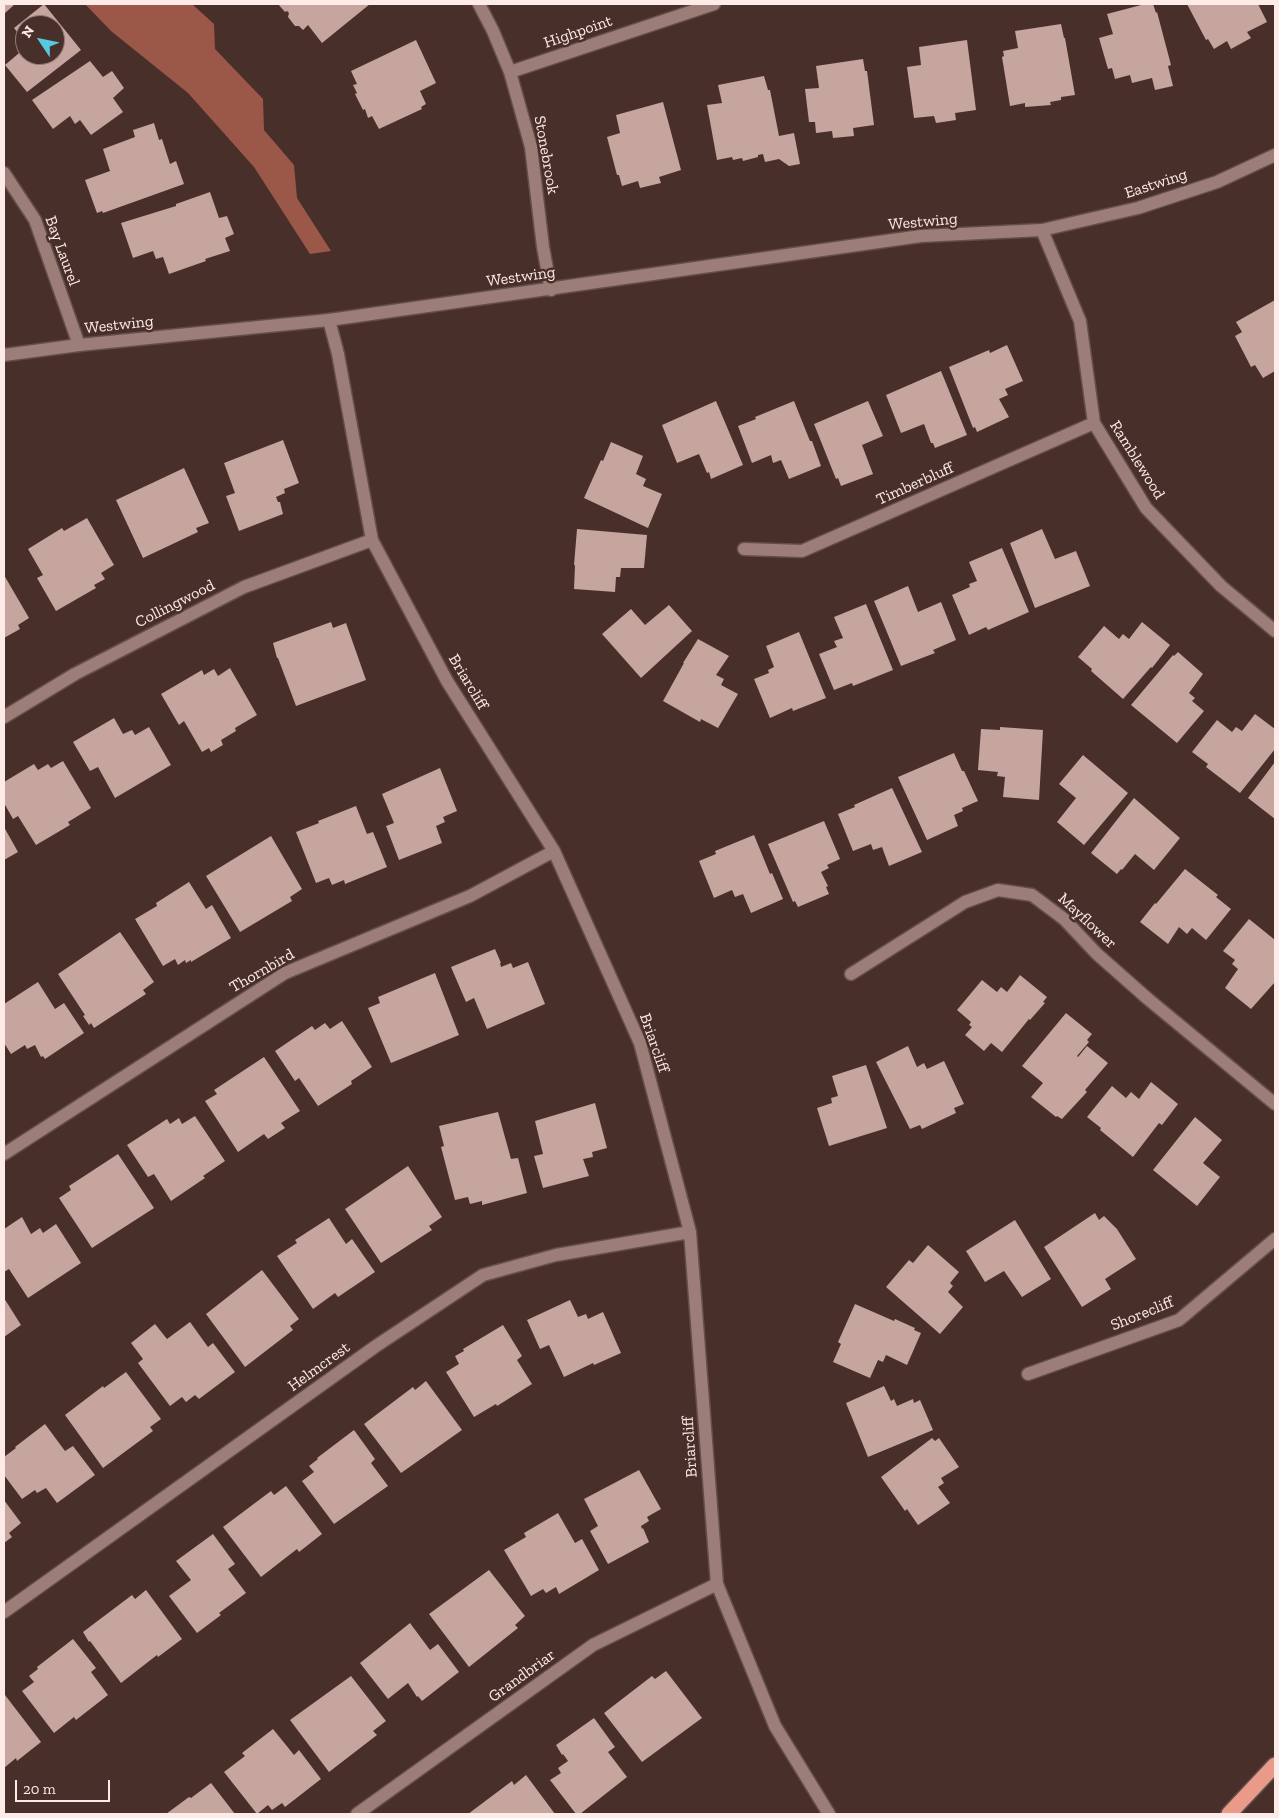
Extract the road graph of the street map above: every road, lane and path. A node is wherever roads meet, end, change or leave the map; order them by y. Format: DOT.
graph roads {
  1 [pos="479,4"];
  2 [pos="714,4"];
  3 [pos="510,72"];
  4 [pos="1275,155"];
  5 [pos="4,173"];
  6 [pos="1042,230"];
  7 [pos="551,290"];
  8 [pos="329,320"];
  9 [pos="78,345"];
  10 [pos="4,355"];
  11 [pos="1094,422"];
  12 [pos="372,540"];
  13 [pos="744,549"];
  14 [pos="1275,631"];
  15 [pos="4,718"];
  16 [pos="554,851"];
  17 [pos="851,974"];
  18 [pos="1275,1104"];
  19 [pos="4,1154"];
  20 [pos="690,1232"];
  21 [pos="1275,1239"];
  22 [pos="1028,1374"];
  23 [pos="717,1584"];
  24 [pos="4,1612"];
  25 [pos="1275,1765"];
  26 [pos="357,1814"];
  27 [pos="829,1814"];
  28 [pos="1229,1814"];
  1 -- 3 [label="street, Stonebrook"];
  2 -- 3 [label="street, Highpoint"];
  3 -- 7 [label="street, Stonebrook"];
  4 -- 6 [label="street, Eastwing"];
  5 -- 9 [label="street, Bay Laurel"];
  6 -- 7 [label="street, Westwing"];
  6 -- 11 [label="street, Ramblewood"];
  7 -- 8 [label="street, Westwing"];
  8 -- 9 [label="street, Westwing"];
  8 -- 12 [label="street, Briarcliff"];
  9 -- 10 [label="street, Westwing"];
  11 -- 13 [label="street, Timberbluff"];
  11 -- 14 [label="street, Ramblewood"];
  12 -- 15 [label="street, Collingwood"];
  12 -- 16 [label="street, Briarcliff"];
  16 -- 19 [label="street, Thornbird"];
  16 -- 20 [label="street, Briarcliff"];
  17 -- 18 [label="street, Mayflower"];
  20 -- 23 [label="street, Briarcliff"];
  20 -- 24 [label="street, Helmcrest"];
  21 -- 22 [label="street, Shorecliff"];
  23 -- 26 [label="street, Grandbriar"];
  23 -- 27 [label="street, Briarcliff"];
  25 -- 28 [label="highway"];
}
